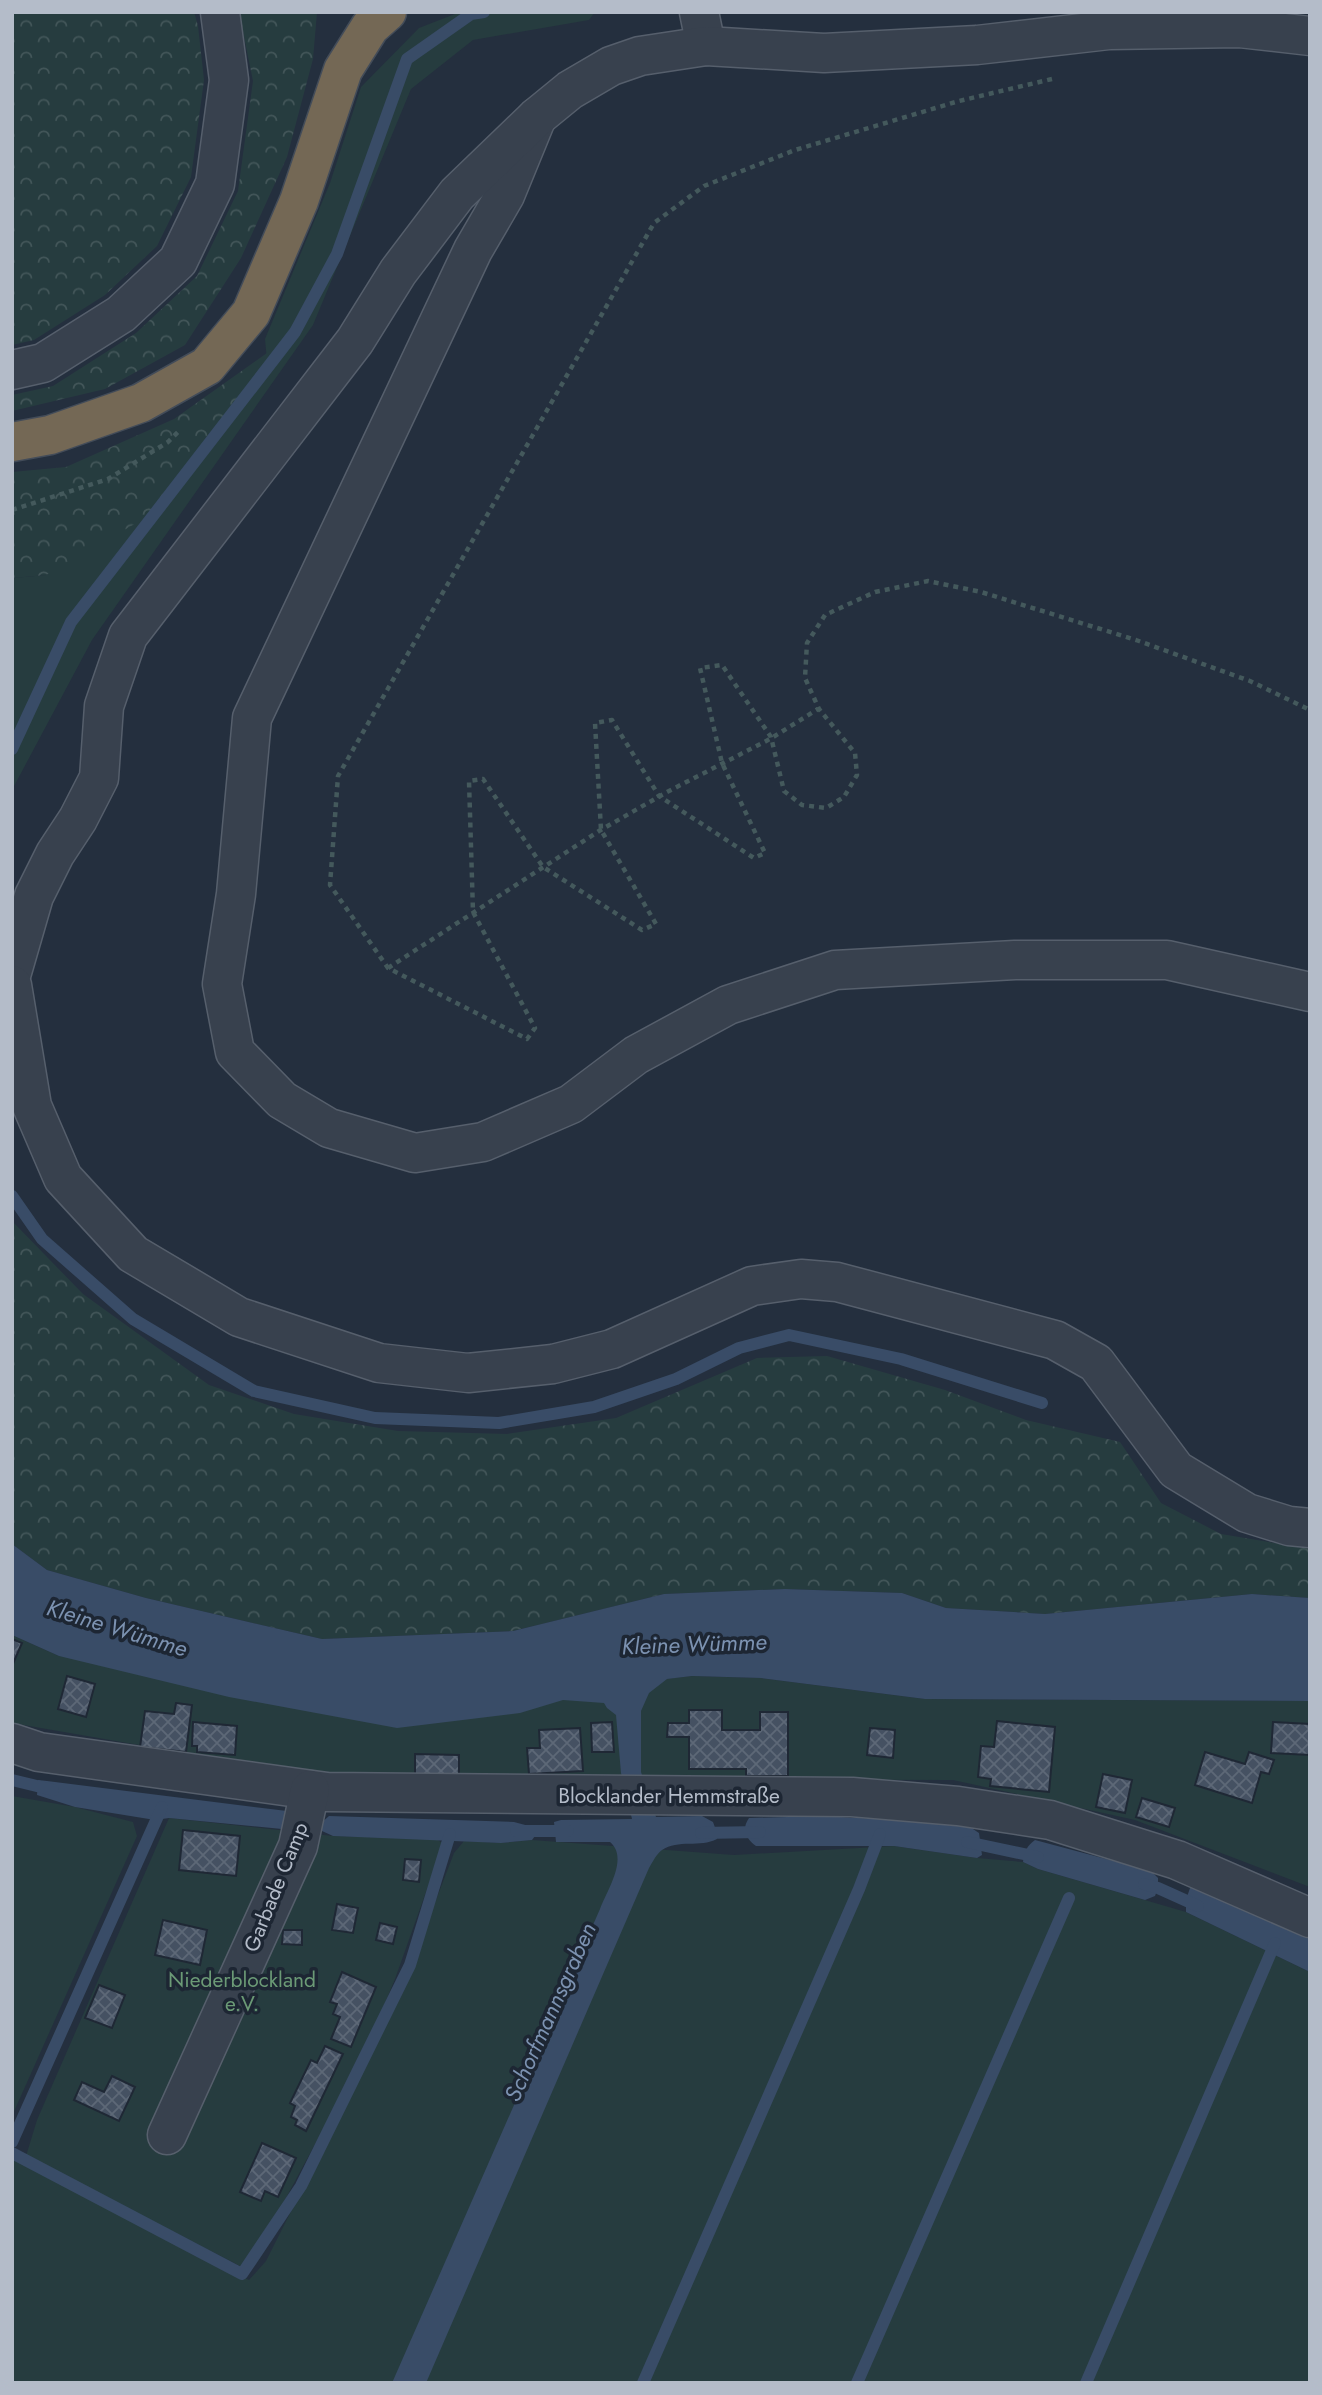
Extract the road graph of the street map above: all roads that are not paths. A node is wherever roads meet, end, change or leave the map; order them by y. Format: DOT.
graph roads {
  1 [pos="220,12"];
  2 [pos="387,12"];
  3 [pos="703,29"];
  4 [pos="1310,36"];
  5 [pos="537,117"];
  6 [pos="12,370"];
  7 [pos="12,442"];
  8 [pos="12,972"];
  9 [pos="12,985"];
  10 [pos="1310,992"];
  11 [pos="1310,1528"];
  12 [pos="12,1743"];
  13 [pos="310,1790"];
  14 [pos="1310,1919"];
  15 [pos="167,2135"];
  1 -- 6 [label="street"];
  2 -- 7 [label="highway"];
  3 -- 4 [label="street"];
  3 -- 5 [label="street"];
  5 -- 8 [label="street"];
  5 -- 10 [label="street"];
  9 -- 11 [label="street"];
  12 -- 13 [label="street, Blocklander Hemmstraße"];
  13 -- 14 [label="street, Blocklander Hemmstraße"];
  13 -- 15 [label="street, Garbade Camp"];
}
